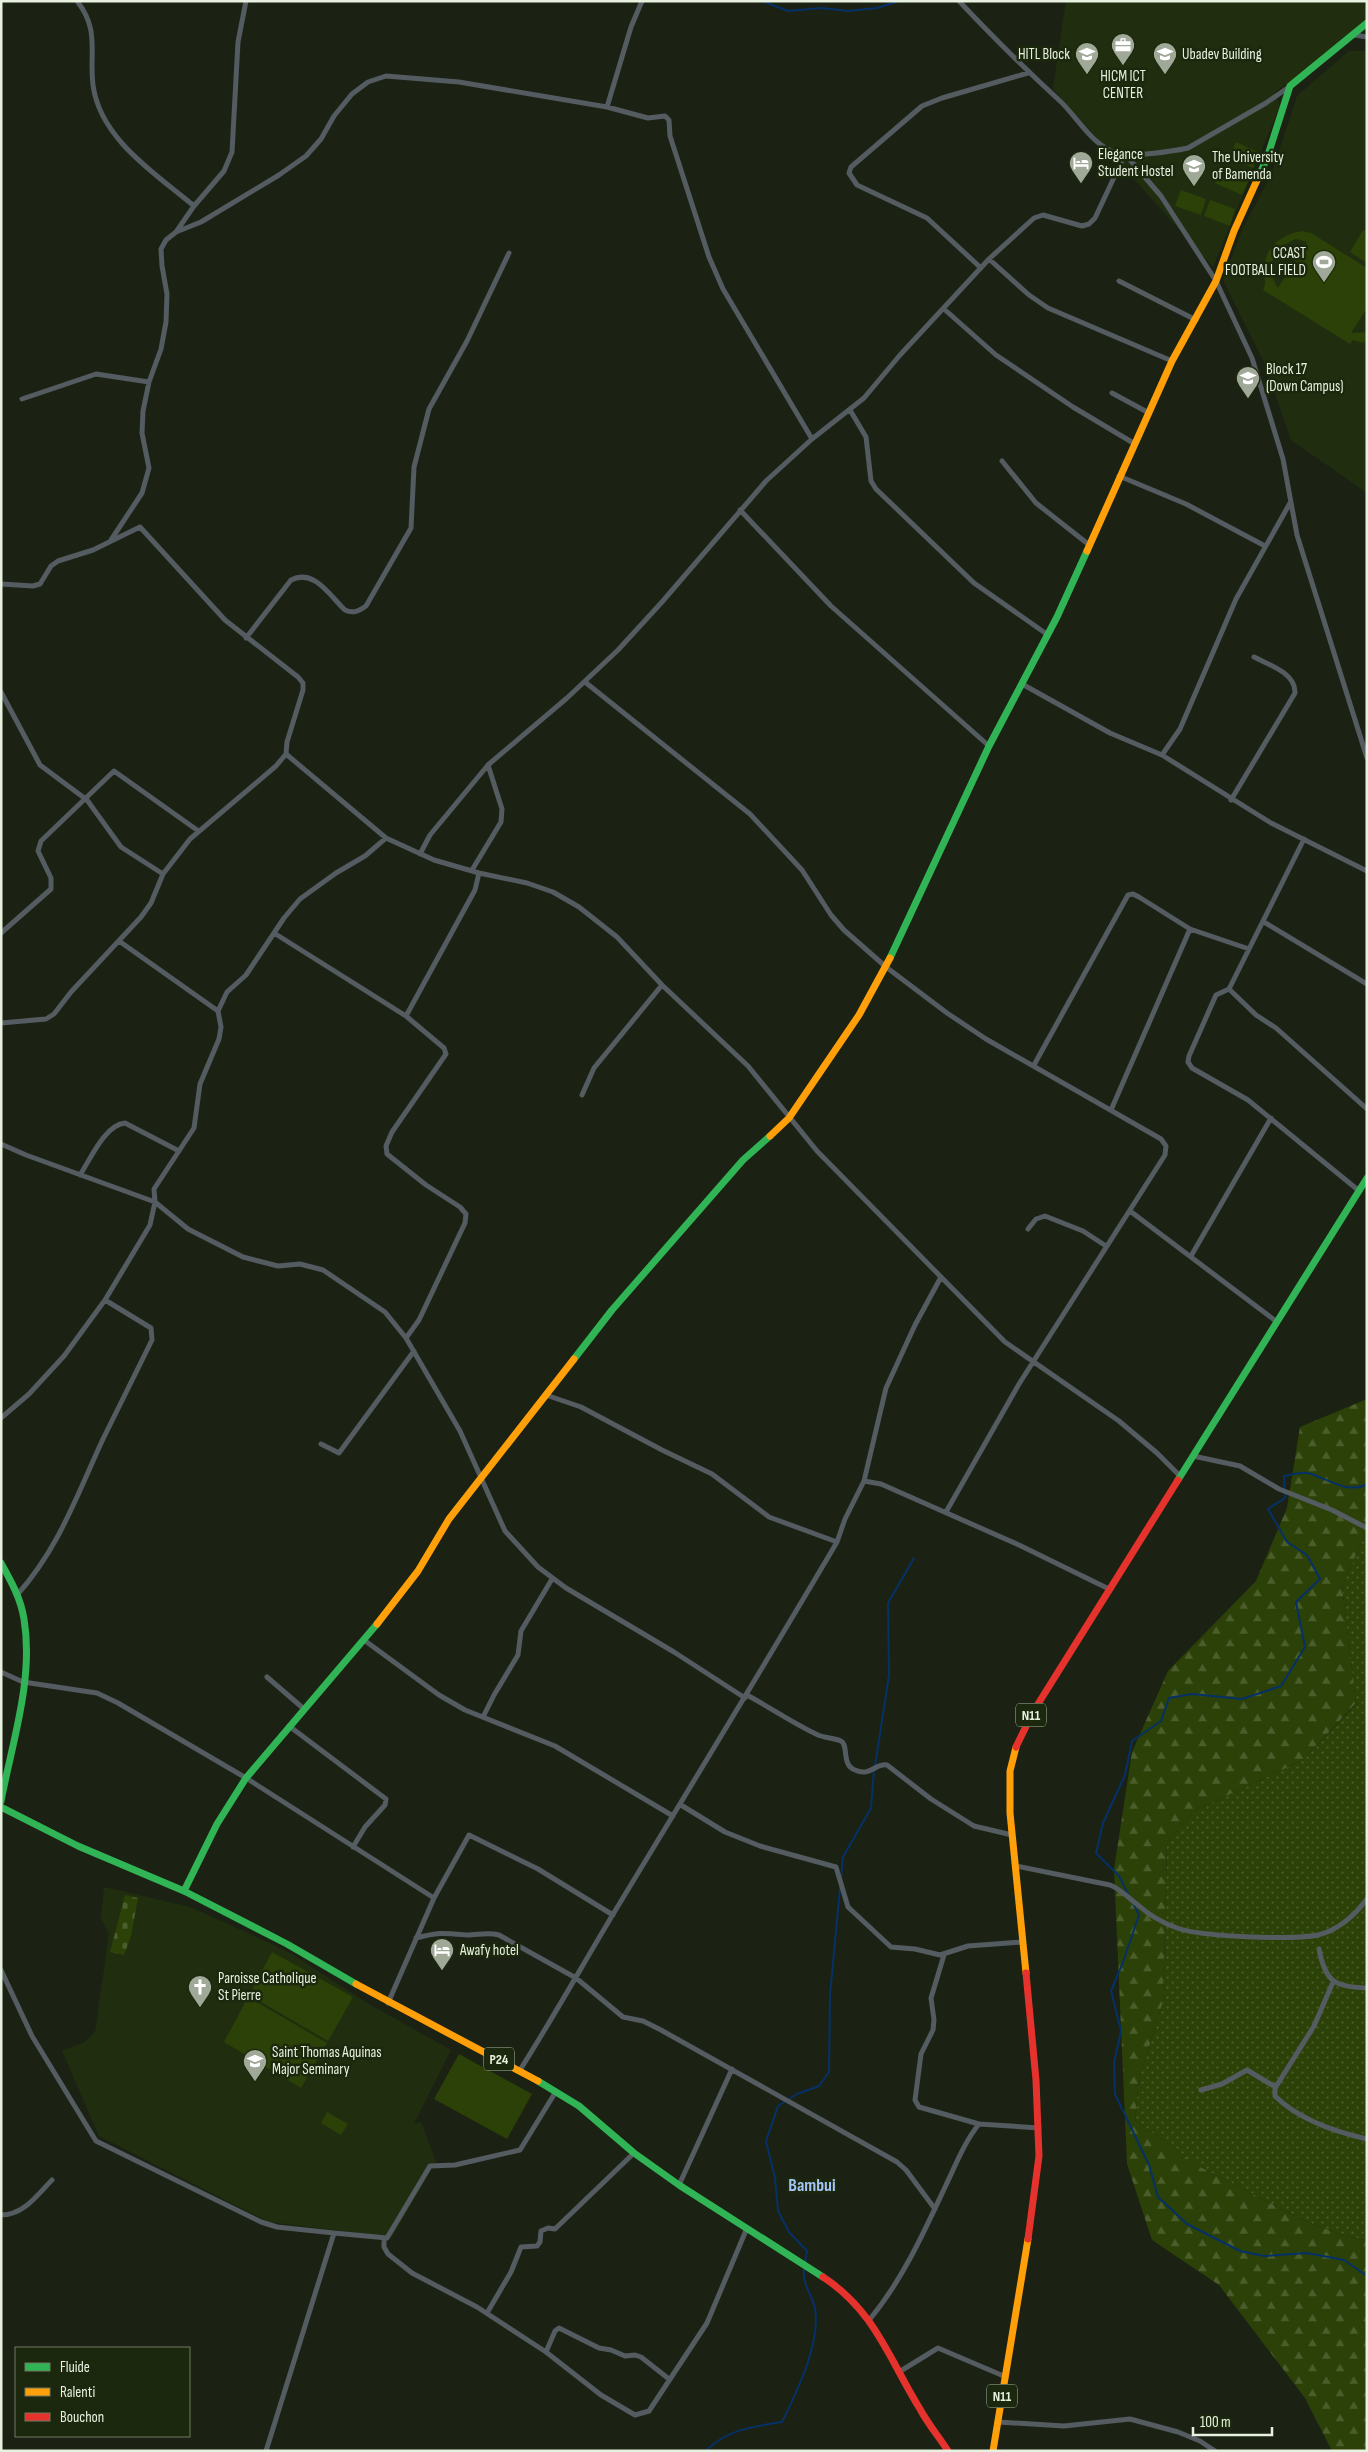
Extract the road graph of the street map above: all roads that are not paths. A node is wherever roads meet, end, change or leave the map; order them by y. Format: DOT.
graph roads {
  1 [pos="77,1"];
  2 [pos="246,1"];
  3 [pos="642,1"];
  4 [pos="960,1"];
  5 [pos="1367,24"];
  6 [pos="1354,35"];
  7 [pos="1367,37"];
  8 [pos="1028,73"];
  9 [pos="1290,86"];
  10 [pos="607,106"];
  11 [pos="1125,154"];
  12 [pos="194,206"];
  13 [pos="176,232"];
  14 [pos="508,253"];
  15 [pos="990,259"];
  16 [pos="981,268"];
  17 [pos="1119,281"];
  18 [pos="1216,281"];
  19 [pos="944,309"];
  20 [pos="1196,320"];
  21 [pos="1172,362"];
  22 [pos="148,382"];
  23 [pos="1112,393"];
  24 [pos="22,398"];
  25 [pos="850,410"];
  26 [pos="1149,413"];
  27 [pos="812,439"];
  28 [pos="1134,444"];
  29 [pos="1002,461"];
  30 [pos="1119,476"];
  31 [pos="1290,503"];
  32 [pos="740,510"];
  33 [pos="110,542"];
  34 [pos="1088,544"];
  35 [pos="1264,546"];
  36 [pos="1,584"];
  37 [pos="1048,634"];
  38 [pos="246,638"];
  39 [pos="1254,657"];
  40 [pos="585,682"];
  41 [pos="1022,684"];
  42 [pos="1,692"];
  43 [pos="989,746"];
  44 [pos="286,754"];
  45 [pos="1162,755"];
  46 [pos="1367,758"];
  47 [pos="488,765"];
  48 [pos="87,800"];
  49 [pos="1232,800"];
  50 [pos="197,830"];
  51 [pos="386,838"];
  52 [pos="1304,839"];
  53 [pos="420,854"];
  54 [pos="472,870"];
  55 [pos="1367,871"];
  56 [pos="478,873"];
  57 [pos="164,874"];
  58 [pos="1264,922"];
  59 [pos="1190,929"];
  60 [pos="1,933"];
  61 [pos="274,933"];
  62 [pos="119,941"];
  63 [pos="1249,949"];
  64 [pos="886,968"];
  65 [pos="662,984"];
  66 [pos="1367,984"];
  67 [pos="1229,989"];
  68 [pos="218,1011"];
  69 [pos="406,1016"];
  70 [pos="1,1023"];
  71 [pos="1034,1065"];
  72 [pos="582,1095"];
  73 [pos="1367,1109"];
  74 [pos="1111,1110"];
  75 [pos="789,1118"];
  76 [pos="1271,1118"];
  77 [pos="1,1144"];
  78 [pos="179,1151"];
  79 [pos="80,1175"];
  80 [pos="1367,1178"];
  81 [pos="1358,1190"];
  82 [pos="155,1202"];
  83 [pos="1130,1211"];
  84 [pos="1028,1229"];
  85 [pos="1106,1246"];
  86 [pos="1191,1256"];
  87 [pos="941,1277"];
  88 [pos="105,1300"];
  89 [pos="1277,1323"];
  90 [pos="406,1338"];
  91 [pos="414,1350"];
  92 [pos="1033,1362"];
  93 [pos="546,1395"];
  94 [pos="1,1418"];
  95 [pos="321,1444"];
  96 [pos="1194,1456"];
  97 [pos="482,1475"];
  98 [pos="1180,1476"];
  99 [pos="864,1482"];
  100 [pos="946,1512"];
  101 [pos="1367,1528"];
  102 [pos="837,1542"];
  103 [pos="1,1563"];
  104 [pos="3,1572"];
  105 [pos="552,1579"];
  106 [pos="1109,1588"];
  107 [pos="17,1595"];
  108 [pos="364,1640"];
  109 [pos="1,1672"];
  110 [pos="267,1677"];
  111 [pos="23,1682"];
  112 [pos="746,1697"];
  113 [pos="304,1709"];
  114 [pos="483,1717"];
  115 [pos="289,1726"];
  116 [pos="246,1778"];
  117 [pos="1,1801"];
  118 [pos="681,1805"];
  119 [pos="1,1807"];
  120 [pos="673,1816"];
  121 [pos="1012,1835"];
  122 [pos="353,1847"];
  123 [pos="1016,1866"];
  124 [pos="184,1891"];
  125 [pos="434,1898"];
  126 [pos="1367,1899"];
  127 [pos="613,1915"];
  128 [pos="416,1938"];
  129 [pos="1023,1942"];
  130 [pos="1319,1949"];
  131 [pos="944,1955"];
  132 [pos="1,1970"];
  133 [pos="576,1978"];
  134 [pos="1333,1982"];
  135 [pos="1366,1988"];
  136 [pos="388,2002"];
  137 [pos="732,2069"];
  138 [pos="520,2070"];
  139 [pos="1275,2086"];
  140 [pos="1201,2090"];
  141 [pos="555,2093"];
  142 [pos="979,2124"];
  143 [pos="1039,2128"];
  144 [pos="1367,2139"];
  145 [pos="634,2153"];
  146 [pos="52,2180"];
  147 [pos="679,2185"];
  148 [pos="935,2209"];
  149 [pos="1,2215"];
  150 [pos="747,2228"];
  151 [pos="334,2233"];
  152 [pos="384,2239"];
  153 [pos="487,2314"];
  154 [pos="870,2319"];
  155 [pos="546,2352"];
  156 [pos="899,2372"];
  157 [pos="1006,2376"];
  158 [pos="669,2379"];
  159 [pos="998,2422"];
  160 [pos="266,2451"];
  161 [pos="948,2451"];
  162 [pos="994,2451"];
  163 [pos="1215,2451"];
  1 -- 12 [label="street"];
  2 -- 12 [label="street"];
  3 -- 10 [label="street"];
  4 -- 8 [label="street"];
  5 -- 6 [label="main road"];
  6 -- 7 [label="street"];
  6 -- 9 [label="main road"];
  8 -- 11 [label="street"];
  8 -- 16 [label="street"];
  9 -- 11 [label="street"];
  9 -- 18 [label="main road"];
  10 -- 13 [label="street"];
  10 -- 27 [label="street"];
  11 -- 15 [label="street"];
  11 -- 18 [label="street"];
  12 -- 13 [label="street"];
  13 -- 22 [label="street"];
  14 -- 38 [label="street"];
  15 -- 16 [label="street"];
  15 -- 21 [label="street"];
  16 -- 19 [label="street"];
  17 -- 20 [label="street"];
  18 -- 20 [label="main road"];
  18 -- 31 [label="street"];
  19 -- 25 [label="street"];
  19 -- 28 [label="street"];
  20 -- 21 [label="main road"];
  21 -- 26 [label="main road"];
  22 -- 24 [label="street"];
  22 -- 33 [label="street"];
  23 -- 26 [label="street"];
  25 -- 27 [label="street"];
  25 -- 37 [label="street"];
  26 -- 28 [label="main road"];
  27 -- 32 [label="street"];
  28 -- 30 [label="main road"];
  29 -- 34 [label="street"];
  30 -- 34 [label="main road"];
  30 -- 35 [label="street"];
  31 -- 35 [label="street"];
  31 -- 46 [label="street"];
  32 -- 40 [label="street"];
  32 -- 43 [label="street"];
  33 -- 36 [label="street"];
  33 -- 38 [label="street"];
  34 -- 37 [label="main road"];
  35 -- 45 [label="street"];
  37 -- 41 [label="main road"];
  38 -- 44 [label="street"];
  39 -- 49 [label="street"];
  40 -- 47 [label="street"];
  40 -- 64 [label="street"];
  41 -- 43 [label="main road"];
  41 -- 45 [label="street"];
  42 -- 48 [label="street"];
  43 -- 64 [label="main road"];
  44 -- 50 [label="street"];
  44 -- 51 [label="street"];
  45 -- 49 [label="street"];
  47 -- 53 [label="street"];
  47 -- 54 [label="street"];
  48 -- 50 [label="street"];
  48 -- 57 [label="street"];
  48 -- 60 [label="street"];
  49 -- 52 [label="street"];
  50 -- 57 [label="street"];
  51 -- 53 [label="street"];
  51 -- 61 [label="street"];
  52 -- 55 [label="street"];
  52 -- 58 [label="street"];
  53 -- 54 [label="street"];
  54 -- 56 [label="street"];
  56 -- 65 [label="street"];
  56 -- 69 [label="street"];
  57 -- 62 [label="street"];
  58 -- 63 [label="street"];
  58 -- 66 [label="street"];
  59 -- 63 [label="street"];
  59 -- 71 [label="street"];
  59 -- 74 [label="street"];
  61 -- 68 [label="street"];
  61 -- 69 [label="street"];
  62 -- 68 [label="street"];
  62 -- 70 [label="street"];
  63 -- 67 [label="street"];
  64 -- 71 [label="street"];
  64 -- 75 [label="main road"];
  65 -- 72 [label="street"];
  65 -- 75 [label="street"];
  67 -- 73 [label="street"];
  67 -- 76 [label="street"];
  68 -- 78 [label="street"];
  69 -- 90 [label="street"];
  71 -- 74 [label="street"];
  74 -- 83 [label="street"];
  75 -- 87 [label="street"];
  75 -- 93 [label="main road"];
  76 -- 81 [label="street"];
  76 -- 86 [label="street"];
  77 -- 79 [label="street"];
  78 -- 79 [label="street"];
  78 -- 82 [label="street"];
  79 -- 82 [label="street"];
  80 -- 81 [label="main road, N11"];
  81 -- 89 [label="main road, N11"];
  82 -- 88 [label="street"];
  82 -- 90 [label="street"];
  83 -- 85 [label="street"];
  83 -- 86 [label="street"];
  84 -- 85 [label="street"];
  85 -- 92 [label="street"];
  86 -- 89 [label="street"];
  87 -- 92 [label="street"];
  87 -- 99 [label="street"];
  88 -- 94 [label="street"];
  88 -- 107 [label="street"];
  89 -- 96 [label="main road, N11"];
  90 -- 91 [label="street"];
  91 -- 95 [label="street"];
  91 -- 97 [label="street"];
  92 -- 98 [label="street"];
  92 -- 100 [label="street"];
  93 -- 97 [label="main road"];
  93 -- 102 [label="street"];
  96 -- 98 [label="main road, N11"];
  96 -- 101 [label="street"];
  97 -- 105 [label="street"];
  97 -- 108 [label="main road"];
  98 -- 106 [label="main road, N11"];
  99 -- 100 [label="street"];
  99 -- 102 [label="street"];
  100 -- 106 [label="street"];
  102 -- 112 [label="street"];
  103 -- 104 [label="main road"];
  104 -- 107 [label="main road"];
  105 -- 112 [label="street"];
  105 -- 114 [label="street"];
  106 -- 121 [label="main road, N11"];
  107 -- 111 [label="main road"];
  108 -- 113 [label="main road"];
  108 -- 114 [label="street"];
  109 -- 111 [label="street"];
  110 -- 113 [label="street"];
  111 -- 116 [label="street"];
  111 -- 117 [label="main road"];
  112 -- 118 [label="street"];
  112 -- 121 [label="street"];
  113 -- 115 [label="main road"];
  114 -- 120 [label="street"];
  115 -- 116 [label="main road"];
  115 -- 122 [label="street"];
  116 -- 122 [label="street"];
  116 -- 124 [label="main road"];
  118 -- 120 [label="street"];
  118 -- 131 [label="street"];
  119 -- 124 [label="main road, P24"];
  120 -- 127 [label="street"];
  121 -- 123 [label="main road, N11"];
  122 -- 125 [label="street"];
  123 -- 126 [label="street"];
  123 -- 129 [label="main road, N11"];
  124 -- 136 [label="main road, P24"];
  125 -- 127 [label="street"];
  125 -- 128 [label="street"];
  127 -- 133 [label="street"];
  128 -- 133 [label="street"];
  128 -- 136 [label="street"];
  129 -- 131 [label="street"];
  129 -- 143 [label="main road, N11"];
  130 -- 134 [label="street"];
  131 -- 142 [label="street"];
  132 -- 151 [label="street"];
  133 -- 137 [label="street"];
  133 -- 138 [label="street"];
  134 -- 135 [label="street"];
  134 -- 139 [label="street"];
  136 -- 138 [label="main road, P24"];
  137 -- 147 [label="street"];
  137 -- 148 [label="street"];
  138 -- 141 [label="main road, P24"];
  139 -- 140 [label="street"];
  139 -- 144 [label="street"];
  141 -- 145 [label="main road, P24"];
  141 -- 152 [label="street"];
  142 -- 143 [label="street"];
  142 -- 148 [label="street"];
  143 -- 157 [label="main road, N11"];
  145 -- 147 [label="main road, P24"];
  145 -- 153 [label="street"];
  146 -- 149 [label="street"];
  147 -- 150 [label="main road, P24"];
  148 -- 154 [label="street"];
  150 -- 154 [label="main road, P24"];
  150 -- 158 [label="street"];
  151 -- 152 [label="street"];
  151 -- 160 [label="street"];
  152 -- 153 [label="street"];
  153 -- 155 [label="street"];
  154 -- 156 [label="main road, P24"];
  155 -- 158 [label="street"];
  155 -- 158 [label="street"];
  156 -- 157 [label="street"];
  156 -- 161 [label="main road, P24"];
  157 -- 159 [label="main road, N11"];
  159 -- 162 [label="main road, N11"];
  159 -- 163 [label="street"];
}
